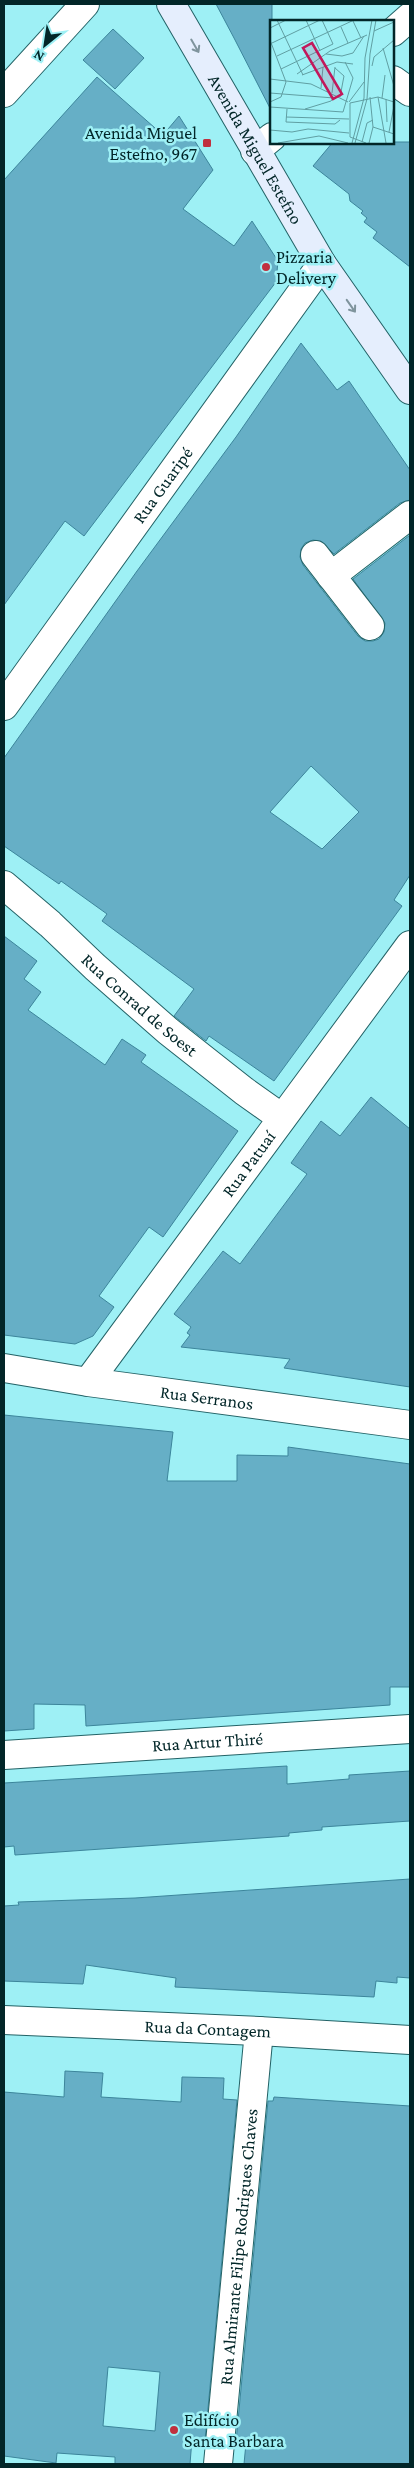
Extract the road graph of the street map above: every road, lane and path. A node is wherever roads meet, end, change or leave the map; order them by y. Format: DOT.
graph roads {
  1 [pos="85,4"];
  2 [pos="171,4"];
  3 [pos="410,17"];
  4 [pos="394,31"];
  5 [pos="394,81"];
  6 [pos="4,92"];
  7 [pos="410,92"];
  8 [pos="263,144"];
  9 [pos="322,264"];
  10 [pos="410,390"];
  11 [pos="410,515"];
  12 [pos="370,626"];
  13 [pos="4,706"];
  14 [pos="4,885"];
  15 [pos="410,945"];
  16 [pos="282,1118"];
  17 [pos="4,1368"];
  18 [pos="88,1382"];
  19 [pos="410,1425"];
  20 [pos="410,1729"];
  21 [pos="4,1755"];
  22 [pos="4,2020"];
  23 [pos="259,2031"];
  24 [pos="410,2040"];
  25 [pos="218,2464"];
  1 -- 6 [label="street"];
  2 -- 8 [label="street, Avenida Miguel Estefno, one-way"];
  3 -- 4 [label="street"];
  5 -- 7 [label="street"];
  8 -- 9 [label="street, Avenida Miguel Estefno"];
  9 -- 10 [label="street, Avenida Miguel Estefno, one-way"];
  9 -- 13 [label="street, Rua Guaripé"];
  11 -- 12 [label="street"];
  14 -- 16 [label="street, Rua Conrad de Soest"];
  15 -- 16 [label="street, Rua Patuaí"];
  16 -- 18 [label="street, Rua Patuaí"];
  17 -- 18 [label="street, Rua Serranos"];
  18 -- 19 [label="street, Rua Serranos"];
  20 -- 21 [label="street, Rua Artur Thiré"];
  22 -- 23 [label="street, Rua da Contagem"];
  23 -- 24 [label="street, Rua da Contagem"];
  23 -- 25 [label="street, Rua Almirante Filipe Rodrigues Chaves"];
}
